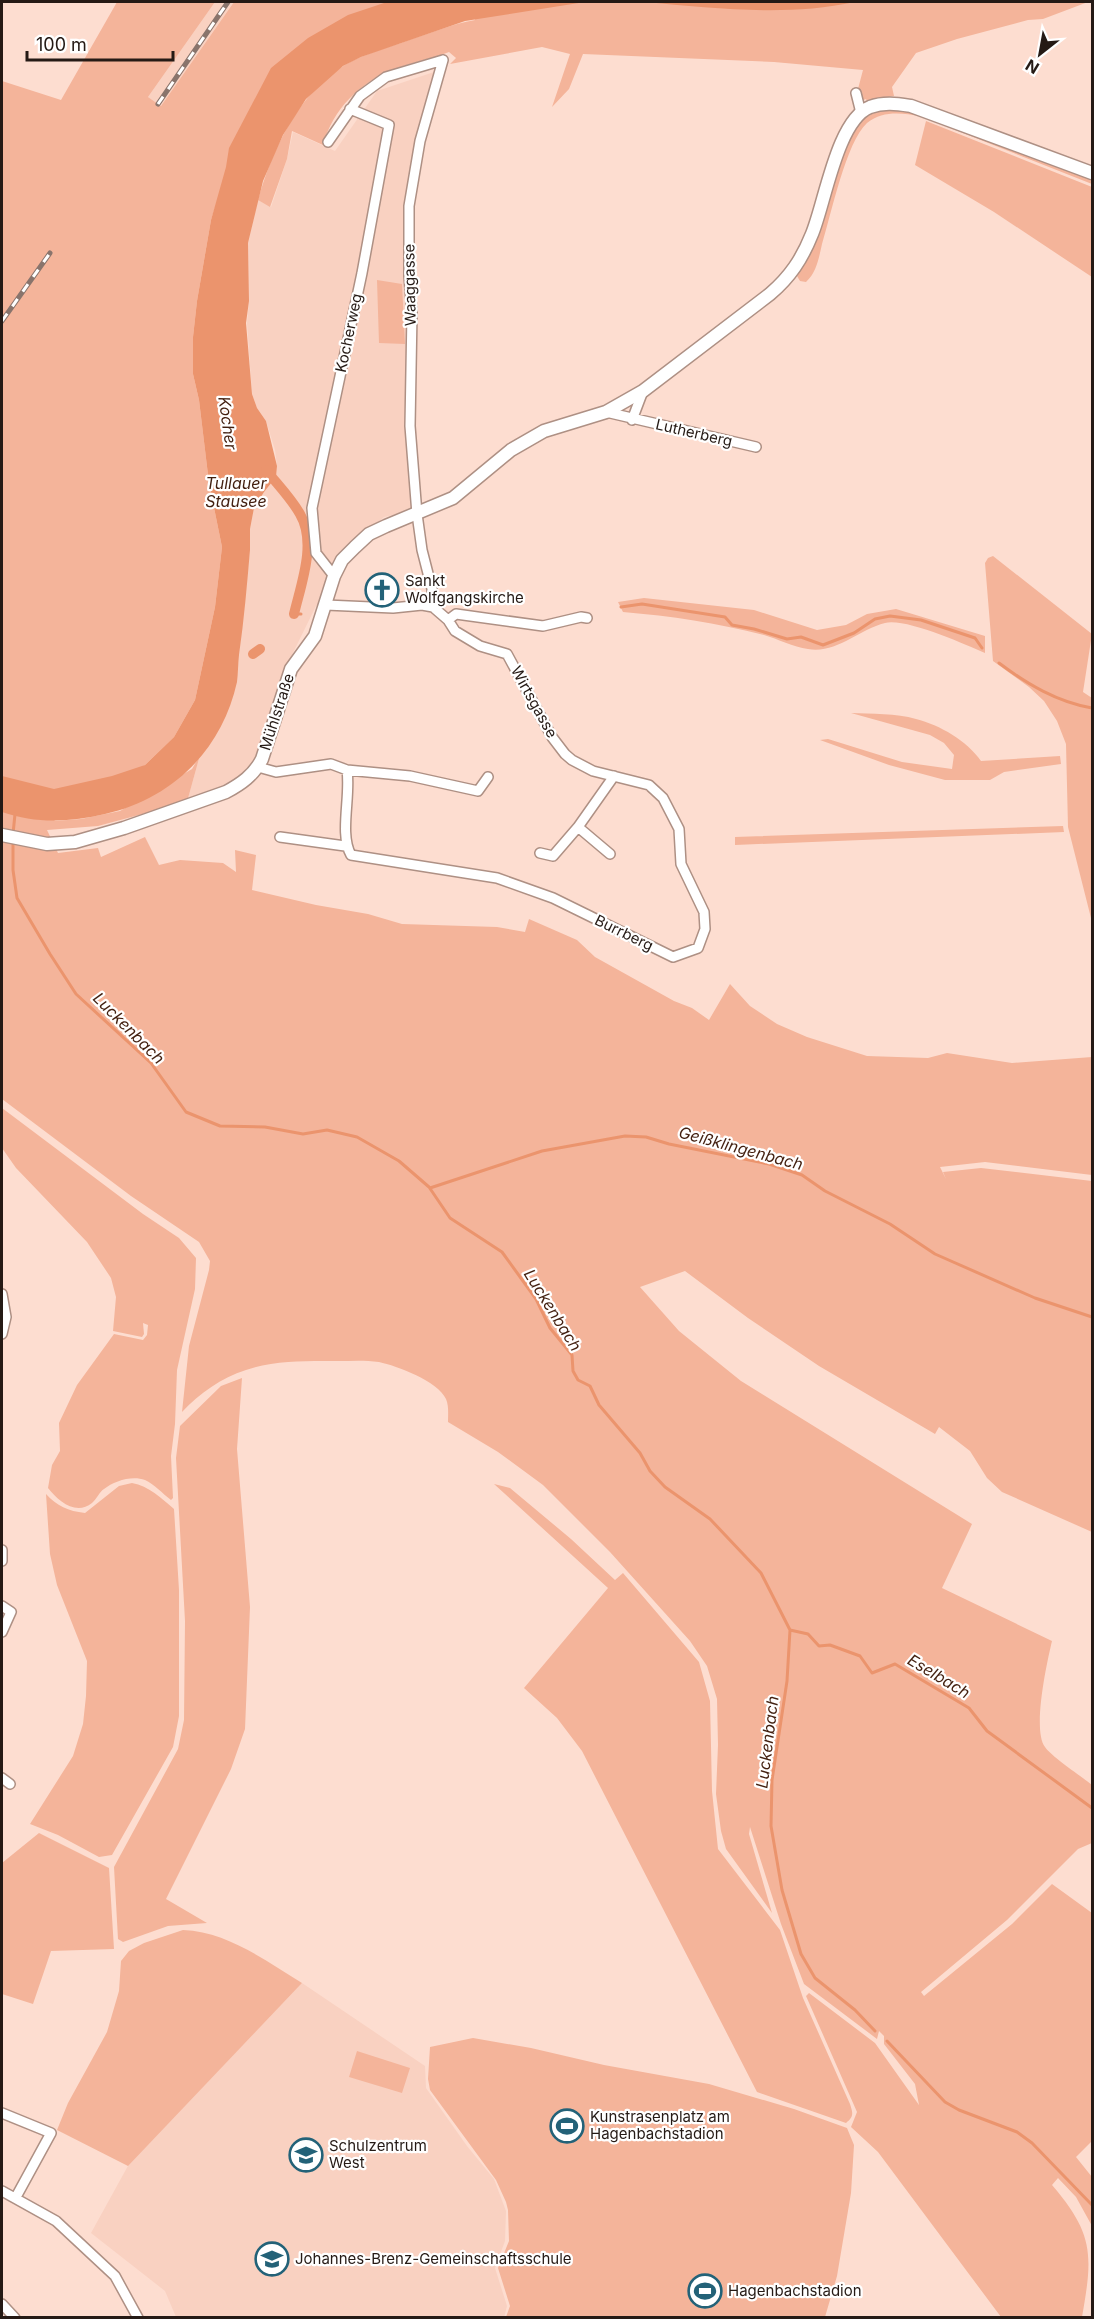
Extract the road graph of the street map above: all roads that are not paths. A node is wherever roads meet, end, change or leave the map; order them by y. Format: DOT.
graph roads {
  1 [pos="856,93"];
  2 [pos="350,109"];
  3 [pos="861,113"];
  4 [pos="328,142"];
  5 [pos="1092,173"];
  6 [pos="643,391"];
  7 [pos="606,412"];
  8 [pos="632,420"];
  9 [pos="756,447"];
  10 [pos="417,514"];
  11 [pos="334,576"];
  12 [pos="326,605"];
  13 [pos="433,607"];
  14 [pos="587,618"];
  15 [pos="448,620"];
  16 [pos="561,749"];
  17 [pos="258,767"];
  18 [pos="347,770"];
  19 [pos="614,776"];
  20 [pos="488,777"];
  21 [pos="578,827"];
  22 [pos="2,835"];
  23 [pos="280,837"];
  24 [pos="345,846"];
  25 [pos="540,853"];
  26 [pos="610,854"];
  27 [pos="2,1294"];
  28 [pos="2,1334"];
  29 [pos="2,1550"];
  30 [pos="2,1561"];
  31 [pos="2,1606"];
  32 [pos="2,1632"];
  33 [pos="2,2113"];
  34 [pos="2,2191"];
  35 [pos="16,2197"];
  36 [pos="2,2304"];
  37 [pos="15,2318"];
  38 [pos="138,2318"];
  1 -- 3 [label="street"];
  2 -- 4 [label="street"];
  2 -- 10 [label="street, Waaggasse"];
  2 -- 11 [label="street, Kocherweg"];
  3 -- 5 [label="street"];
  3 -- 6 [label="street, Mühlstraße"];
  6 -- 7 [label="street, Mühlstraße"];
  6 -- 8 [label="street"];
  7 -- 8 [label="street, Lutherberg"];
  7 -- 10 [label="street, Mühlstraße"];
  8 -- 9 [label="street, Lutherberg"];
  10 -- 11 [label="street, Mühlstraße"];
  10 -- 13 [label="street, Waaggasse"];
  11 -- 12 [label="street, Mühlstraße"];
  12 -- 13 [label="street"];
  12 -- 17 [label="street, Mühlstraße"];
  13 -- 15 [label="street, Wirtsgasse"];
  14 -- 15 [label="street"];
  15 -- 16 [label="street, Wirtsgasse"];
  16 -- 19 [label="street, Burrberg"];
  17 -- 18 [label="street"];
  17 -- 22 [label="street, Mühlstraße"];
  18 -- 20 [label="street"];
  18 -- 24 [label="street"];
  19 -- 21 [label="street"];
  19 -- 24 [label="street, Burrberg"];
  21 -- 25 [label="street"];
  21 -- 26 [label="street"];
  23 -- 24 [label="street, Burrberg"];
  27 -- 28 [label="street"];
  29 -- 30 [label="street"];
  31 -- 32 [label="street"];
  33 -- 35 [label="street"];
  34 -- 35 [label="street"];
  35 -- 38 [label="street"];
  36 -- 37 [label="street"];
}
